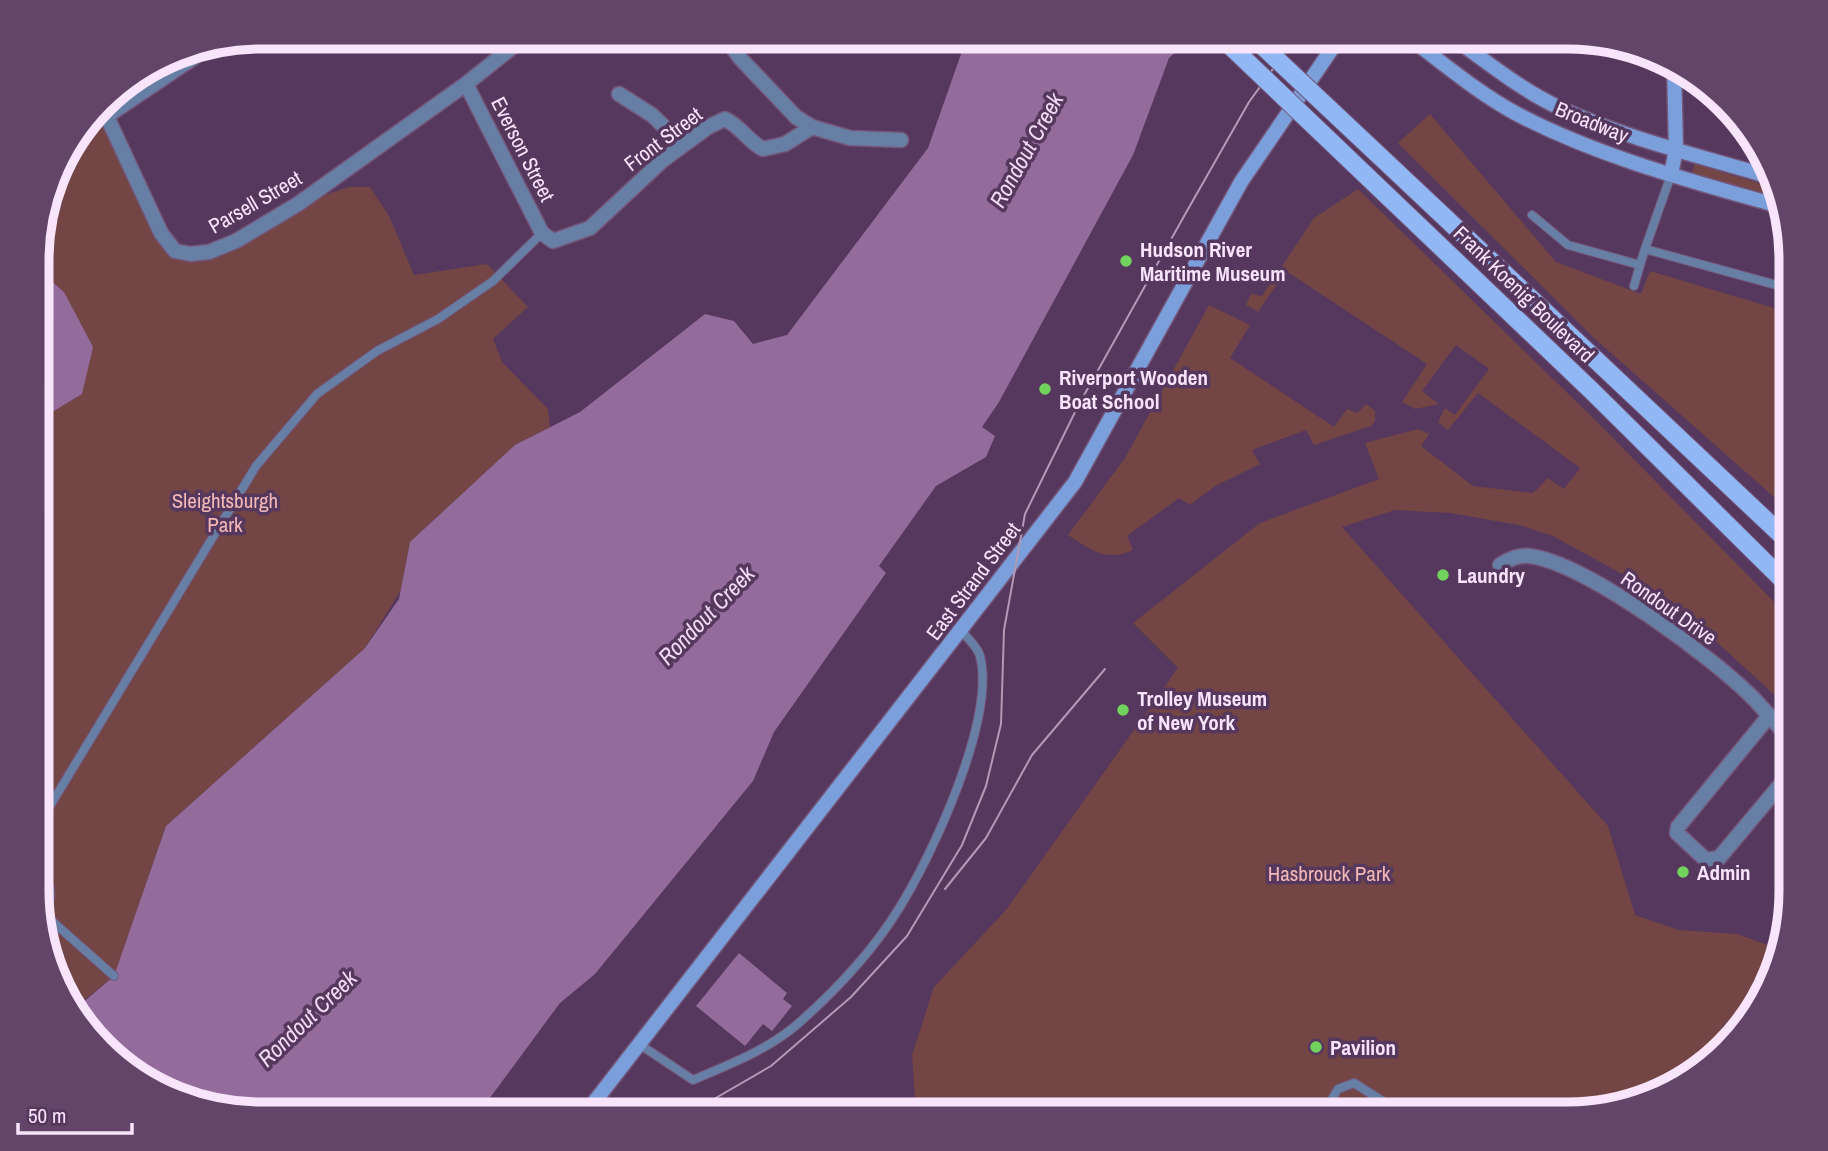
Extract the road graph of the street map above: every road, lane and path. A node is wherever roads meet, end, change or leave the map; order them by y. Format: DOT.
graph roads {
  1 [pos="510,49"];
  2 [pos="734,49"];
  3 [pos="1234,49"];
  4 [pos="1266,49"];
  5 [pos="1332,49"];
  6 [pos="1468,49"];
  7 [pos="1425,50"];
  8 [pos="179,66"];
  9 [pos="1674,77"];
  10 [pos="466,84"];
  11 [pos="619,94"];
  12 [pos="123,99"];
  13 [pos="106,116"];
  14 [pos="812,127"];
  15 [pos="901,140"];
  16 [pos="683,145"];
  17 [pos="1676,149"];
  18 [pos="1761,174"];
  19 [pos="1671,175"];
  20 [pos="1772,204"];
  21 [pos="1532,215"];
  22 [pos="542,233"];
  23 [pos="1645,249"];
  24 [pos="1640,265"];
  25 [pos="1634,286"];
  26 [pos="1779,286"];
  27 [pos="1779,533"];
  28 [pos="1500,565"];
  29 [pos="1779,576"];
  30 [pos="961,631"];
  31 [pos="1769,716"];
  32 [pos="1779,727"];
  33 [pos="1779,786"];
  34 [pos="49,808"];
  35 [pos="52,926"];
  36 [pos="114,976"];
  37 [pos="639,1044"];
  38 [pos="594,1102"];
  39 [pos="1330,1102"];
  40 [pos="1384,1102"];
  1 -- 10 [label="street"];
  2 -- 14 [label="street"];
  3 -- 29 [label="main road, Frank Koenig Boulevard, bridge"];
  4 -- 27 [label="main road, Frank Koenig Boulevard, bridge"];
  5 -- 30 [label="street, East Strand Street"];
  6 -- 17 [label="street, Broadway"];
  7 -- 19 [label="street, Broadway"];
  8 -- 12 [label="street"];
  9 -- 17 [label="street"];
  10 -- 13 [label="street, Parsell Street"];
  10 -- 22 [label="street, Everson Street"];
  11 -- 16 [label="street"];
  14 -- 15 [label="street"];
  14 -- 16 [label="street, Front Street"];
  16 -- 22 [label="street, Front Street"];
  17 -- 18 [label="street, Broadway"];
  17 -- 19 [label="street"];
  19 -- 20 [label="street, Broadway"];
  19 -- 23 [label="lane"];
  21 -- 24 [label="lane"];
  22 -- 34 [label="lane"];
  23 -- 24 [label="lane"];
  23 -- 26 [label="lane"];
  24 -- 25 [label="lane"];
  28 -- 31 [label="street, Rondout Drive"];
  30 -- 37 [label="street, East Strand Street"];
  30 -- 37 [label="lane"];
  31 -- 32 [label="street, Rondout Drive"];
  31 -- 33 [label="street"];
  35 -- 36 [label="lane"];
  37 -- 38 [label="street, East Strand Street"];
  39 -- 40 [label="lane"];
}
